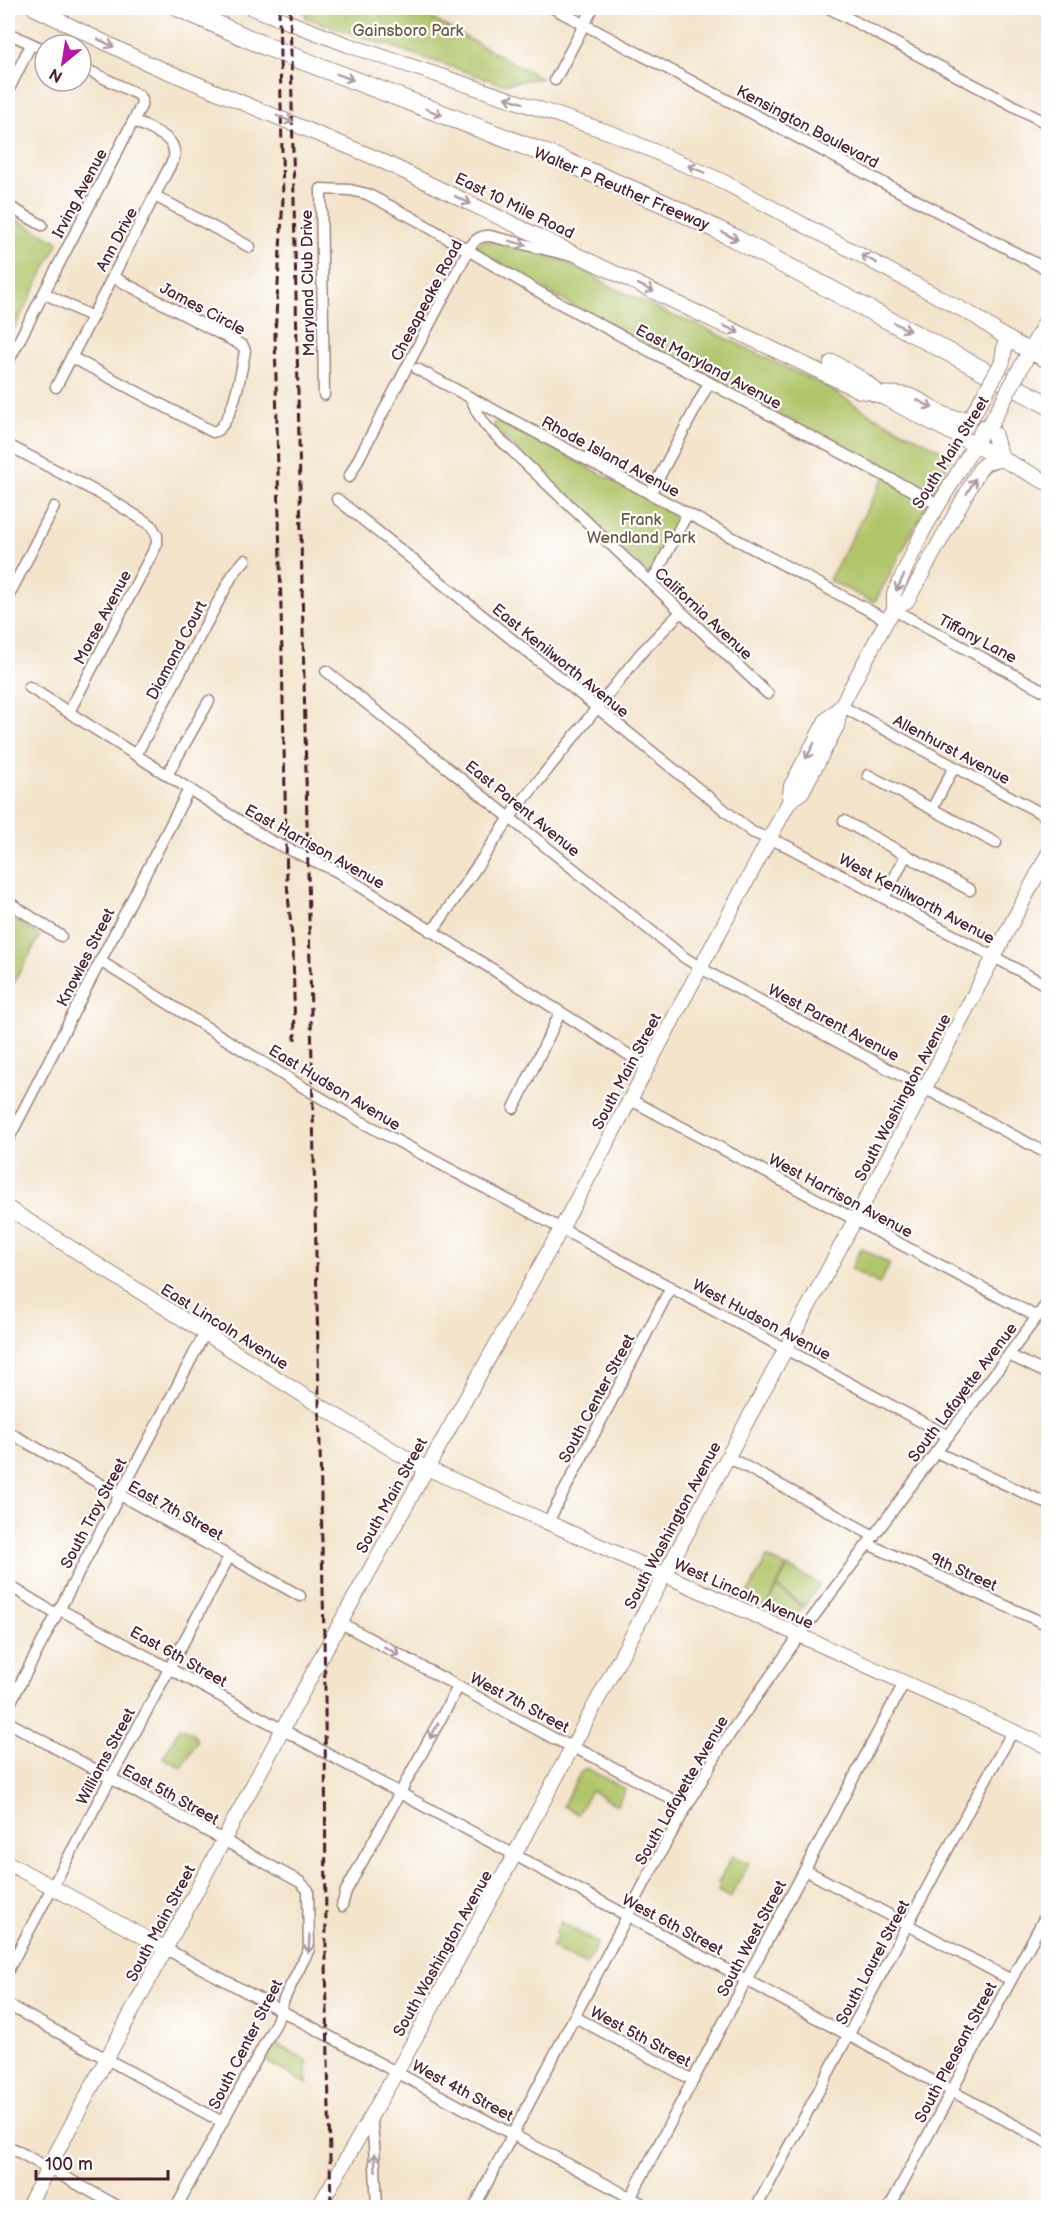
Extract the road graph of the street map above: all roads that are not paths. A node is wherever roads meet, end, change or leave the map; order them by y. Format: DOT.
graph roads {
  1 [pos="34,8"];
  2 [pos="180,8"];
  3 [pos="252,8"];
  4 [pos="553,8"];
  5 [pos="593,8"];
  6 [pos="829,8"];
  7 [pos="585,24"];
  8 [pos="8,33"];
  9 [pos="32,44"];
  10 [pos="93,73"];
  11 [pos="555,80"];
  12 [pos="8,90"];
  13 [pos="134,121"];
  14 [pos="1048,124"];
  15 [pos="155,196"];
  16 [pos="8,206"];
  17 [pos="42,225"];
  18 [pos="250,247"];
  19 [pos="468,250"];
  20 [pos="587,259"];
  21 [pos="1048,270"];
  22 [pos="113,277"];
  23 [pos="44,292"];
  24 [pos="92,317"];
  25 [pos="1048,318"];
  26 [pos="1006,338"];
  27 [pos="1030,351"];
  28 [pos="71,357"];
  29 [pos="1048,361"];
  30 [pos="8,362"];
  31 [pos="833,364"];
  32 [pos="417,369"];
  33 [pos="709,383"];
  34 [pos="56,387"];
  35 [pos="876,393"];
  36 [pos="324,395"];
  37 [pos="472,400"];
  38 [pos="1048,405"];
  39 [pos="990,425"];
  40 [pos="975,444"];
  41 [pos="8,445"];
  42 [pos="1003,459"];
  43 [pos="349,477"];
  44 [pos="1048,483"];
  45 [pos="650,494"];
  46 [pos="337,499"];
  47 [pos="938,504"];
  48 [pos="54,507"];
  49 [pos="687,514"];
  50 [pos="245,560"];
  51 [pos="924,572"];
  52 [pos="649,581"];
  53 [pos="8,597"];
  54 [pos="681,612"];
  55 [pos="890,615"];
  56 [pos="326,671"];
  57 [pos="29,687"];
  58 [pos="1048,693"];
  59 [pos="768,694"];
  60 [pos="209,701"];
  61 [pos="841,706"];
  62 [pos="597,708"];
  63 [pos="69,712"];
  64 [pos="136,755"];
  65 [pos="954,767"];
  66 [pos="167,775"];
  67 [pos="868,775"];
  68 [pos="189,789"];
  69 [pos="932,809"];
  70 [pos="510,817"];
  71 [pos="1048,817"];
  72 [pos="844,821"];
  73 [pos="770,839"];
  74 [pos="996,843"];
  75 [pos="1048,854"];
  76 [pos="906,855"];
  77 [pos="970,890"];
  78 [pos="884,898"];
  79 [pos="8,902"];
  80 [pos="430,931"];
  81 [pos="61,936"];
  82 [pos="994,957"];
  83 [pos="100,960"];
  84 [pos="701,968"];
  85 [pos="1048,986"];
  86 [pos="560,1013"];
  87 [pos="648,1067"];
  88 [pos="925,1088"];
  89 [pos="631,1100"];
  90 [pos="514,1108"];
  91 [pos="8,1140"];
  92 [pos="1048,1154"];
  93 [pos="8,1208"];
  94 [pos="855,1220"];
  95 [pos="561,1229"];
  96 [pos="671,1287"];
  97 [pos="1048,1302"];
  98 [pos="1037,1317"];
  99 [pos="205,1334"];
  100 [pos="785,1348"];
  101 [pos="1009,1355"];
  102 [pos="1048,1374"];
  103 [pos="8,1432"];
  104 [pos="948,1436"];
  105 [pos="936,1452"];
  106 [pos="728,1457"];
  107 [pos="426,1469"];
  108 [pos="119,1496"];
  109 [pos="1048,1504"];
  110 [pos="547,1524"];
  111 [pos="871,1540"];
  112 [pos="229,1557"];
  113 [pos="664,1575"];
  114 [pos="8,1585"];
  115 [pos="300,1596"];
  116 [pos="58,1611"];
  117 [pos="341,1623"];
  118 [pos="1048,1625"];
  119 [pos="798,1636"];
  120 [pos="170,1668"];
  121 [pos="904,1683"];
  122 [pos="458,1687"];
  123 [pos="8,1707"];
  124 [pos="8,1722"];
  125 [pos="283,1730"];
  126 [pos="1013,1731"];
  127 [pos="572,1746"];
  128 [pos="1048,1747"];
  129 [pos="111,1778"];
  130 [pos="400,1793"];
  131 [pos="686,1807"];
  132 [pos="224,1841"];
  133 [pos="514,1855"];
  134 [pos="8,1863"];
  135 [pos="805,1870"];
  136 [pos="52,1887"];
  137 [pos="342,1906"];
  138 [pos="1048,1911"];
  139 [pos="628,1917"];
  140 [pos="909,1925"];
  141 [pos="166,1949"];
  142 [pos="8,1970"];
  143 [pos="747,1980"];
  144 [pos="1011,1980"];
  145 [pos="8,2005"];
  146 [pos="280,2010"];
  147 [pos="575,2018"];
  148 [pos="849,2036"];
  149 [pos="107,2060"];
  150 [pos="396,2072"];
  151 [pos="693,2080"];
  152 [pos="952,2090"];
  153 [pos="370,2117"];
  154 [pos="222,2122"];
  155 [pos="513,2134"];
  156 [pos="1048,2143"];
  157 [pos="8,2146"];
  158 [pos="49,2169"];
  159 [pos="628,2203"];
  160 [pos="27,2208"];
  161 [pos="121,2208"];
  162 [pos="176,2208"];
  163 [pos="318,2208"];
  164 [pos="377,2208"];
  165 [pos="474,2208"];
  166 [pos="650,2208"];
  167 [pos="756,2208"];
  168 [pos="889,2208"];
  1 -- 20 [label="main road, East 10 Mile Road, one-way"];
  2 -- 38 [label="highway, Walter P Reuther Freeway, one-way"];
  26 -- 3 [label="main road, one-way"];
  4 -- 7 [label="street, Kensington Boulevard"];
  5 -- 7 [label="street"];
  6 -- 14 [label="street"];
  7 -- 11 [label="street"];
  7 -- 21 [label="street, Kensington Boulevard"];
  8 -- 9 [label="street"];
  9 -- 12 [label="street"];
  10 -- 13 [label="street, Irving Avenue"];
  13 -- 15 [label="street, Ann Drive"];
  13 -- 23 [label="street, Irving Avenue"];
  15 -- 18 [label="street"];
  15 -- 22 [label="street, Ann Drive"];
  16 -- 17 [label="street"];
  19 -- 20 [label="street, Chesapeake Road, one-way"];
  19 -- 33 [label="street, East Maryland Avenue"];
  19 -- 36 [label="street, Maryland Club Drive"];
  19 -- 43 [label="street, Chesapeake Road"];
  20 -- 35 [label="main road, East 10 Mile Road, one-way"];
  22 -- 24 [label="street, Ann Drive"];
  22 -- 28 [label="street, James Circle"];
  23 -- 24 [label="street"];
  23 -- 30 [label="street, Irving Avenue"];
  24 -- 28 [label="street, Ann Drive"];
  25 -- 27 [label="main road, South Main Street"];
  26 -- 27 [label="main road"];
  35 -- 26 [label="main road, one-way, bridge"];
  27 -- 29 [label="main road"];
  27 -- 39 [label="main road, South Main Street, bridge"];
  28 -- 34 [label="street, Ann Drive"];
  31 -- 35 [label="highway"];
  32 -- 37 [label="street, Rhode Island Avenue"];
  33 -- 45 [label="street"];
  33 -- 47 [label="street, East Maryland Avenue"];
  35 -- 40 [label="main road, East 10 Mile Road"];
  37 -- 45 [label="street, Rhode Island Avenue"];
  37 -- 52 [label="street, California Avenue"];
  39 -- 40 [label="main road, South Main Street"];
  39 -- 42 [label="main road"];
  40 -- 42 [label="main road, East 10 Mile Road"];
  40 -- 47 [label="main road, South Main Street"];
  41 -- 63 [label="street, Morse Avenue"];
  42 -- 44 [label="main road, East 10 Mile Road"];
  51 -- 42 [label="main road, South Main Street, one-way"];
  45 -- 49 [label="street, Rhode Island Avenue"];
  46 -- 62 [label="street, East Kenilworth Avenue"];
  47 -- 51 [label="main road"];
  47 -- 55 [label="main road, South Main Street, one-way"];
  48 -- 53 [label="street"];
  49 -- 52 [label="street"];
  49 -- 55 [label="street, Rhode Island Avenue"];
  50 -- 64 [label="street, Diamond Court"];
  51 -- 55 [label="main road, South Main Street"];
  52 -- 54 [label="street, California Avenue"];
  54 -- 59 [label="street, California Avenue"];
  54 -- 62 [label="street"];
  55 -- 58 [label="street, Tiffany Lane"];
  55 -- 61 [label="main road, South Main Street"];
  56 -- 70 [label="street, East Parent Avenue"];
  57 -- 63 [label="street, East Harrison Avenue"];
  60 -- 66 [label="street"];
  61 -- 65 [label="street, Allenhurst Avenue"];
  61 -- 73 [label="main road, South Main Street"];
  62 -- 70 [label="street"];
  62 -- 73 [label="street, East Kenilworth Avenue"];
  63 -- 64 [label="street, East Harrison Avenue"];
  64 -- 66 [label="street, East Harrison Avenue"];
  65 -- 69 [label="street"];
  65 -- 71 [label="street, Allenhurst Avenue"];
  66 -- 68 [label="street, East Harrison Avenue"];
  67 -- 69 [label="street"];
  68 -- 80 [label="street, East Harrison Avenue"];
  68 -- 83 [label="street, Knowles Street"];
  69 -- 74 [label="street"];
  70 -- 80 [label="street"];
  70 -- 84 [label="street, East Parent Avenue"];
  72 -- 76 [label="street"];
  73 -- 78 [label="street, West Kenilworth Avenue"];
  73 -- 84 [label="main road, South Main Street"];
  75 -- 82 [label="main road, South Washington Avenue"];
  76 -- 77 [label="street"];
  76 -- 78 [label="street"];
  78 -- 82 [label="street, West Kenilworth Avenue"];
  79 -- 81 [label="street"];
  80 -- 86 [label="street, East Harrison Avenue"];
  82 -- 85 [label="street, West Kenilworth Avenue"];
  82 -- 88 [label="main road, South Washington Avenue"];
  83 -- 91 [label="street, Knowles Street"];
  83 -- 95 [label="street, East Hudson Avenue"];
  84 -- 87 [label="main road, South Main Street"];
  84 -- 88 [label="street, West Parent Avenue"];
  86 -- 87 [label="street, East Harrison Avenue"];
  86 -- 90 [label="street"];
  87 -- 89 [label="main road, South Main Street"];
  88 -- 92 [label="street, West Parent Avenue"];
  88 -- 94 [label="main road, South Washington Avenue"];
  89 -- 94 [label="street, West Harrison Avenue"];
  89 -- 95 [label="main road, South Main Street"];
  93 -- 99 [label="main road, East Lincoln Avenue"];
  94 -- 98 [label="street, West Harrison Avenue"];
  94 -- 100 [label="main road, South Washington Avenue"];
  95 -- 96 [label="street, West Hudson Avenue"];
  95 -- 107 [label="main road, South Main Street"];
  96 -- 100 [label="street, West Hudson Avenue"];
  96 -- 110 [label="street, South Center Street"];
  97 -- 98 [label="street, South Lafayette Avenue"];
  98 -- 101 [label="street, South Lafayette Avenue"];
  99 -- 107 [label="main road, East Lincoln Avenue"];
  99 -- 108 [label="street, South Troy Street"];
  100 -- 104 [label="street, West Hudson Avenue"];
  100 -- 106 [label="main road, South Washington Avenue"];
  101 -- 102 [label="street"];
  101 -- 104 [label="street, South Lafayette Avenue"];
  103 -- 108 [label="street, East 7th Street"];
  104 -- 105 [label="street, South Lafayette Avenue"];
  105 -- 109 [label="street"];
  105 -- 111 [label="street, South Lafayette Avenue"];
  106 -- 111 [label="street, 9th Street"];
  106 -- 113 [label="main road, South Washington Avenue"];
  107 -- 110 [label="main road, West Lincoln Avenue"];
  107 -- 117 [label="main road, South Main Street"];
  108 -- 112 [label="street, East 7th Street"];
  108 -- 116 [label="street, South Troy Street"];
  110 -- 113 [label="main road, West Lincoln Avenue"];
  111 -- 118 [label="street, 9th Street"];
  111 -- 119 [label="street, South Lafayette Avenue"];
  112 -- 115 [label="street, East 7th Street"];
  112 -- 120 [label="street, Williams Street"];
  113 -- 119 [label="main road, West Lincoln Avenue"];
  113 -- 127 [label="main road, South Washington Avenue"];
  114 -- 116 [label="street, East 6th Street"];
  116 -- 120 [label="street, East 6th Street"];
  116 -- 123 [label="street, South Troy Street"];
  117 -- 122 [label="street, West 7th Street, one-way"];
  117 -- 125 [label="main road, South Main Street"];
  119 -- 121 [label="main road, West Lincoln Avenue"];
  119 -- 131 [label="street, South Lafayette Avenue"];
  120 -- 125 [label="street, East 6th Street"];
  120 -- 129 [label="street, Williams Street"];
  121 -- 126 [label="main road, West Lincoln Avenue"];
  121 -- 135 [label="street, South West Street"];
  122 -- 127 [label="street, West 7th Street"];
  122 -- 130 [label="street, one-way"];
  124 -- 129 [label="street, East 5th Street"];
  125 -- 130 [label="street, West 6th Street"];
  125 -- 132 [label="main road, South Main Street"];
  126 -- 128 [label="main road, West Lincoln Avenue"];
  126 -- 140 [label="street, South Laurel Street"];
  127 -- 131 [label="street, West 7th Street"];
  127 -- 133 [label="main road, South Washington Avenue"];
  129 -- 132 [label="street, East 5th Street"];
  129 -- 136 [label="street, Williams Street"];
  130 -- 133 [label="street, West 6th Street"];
  130 -- 137 [label="street"];
  131 -- 139 [label="street, South Lafayette Avenue"];
  132 -- 141 [label="main road, South Main Street"];
  132 -- 146 [label="street, South Center Street, one-way"];
  133 -- 139 [label="street, West 6th Street"];
  133 -- 150 [label="main road, South Washington Avenue"];
  134 -- 136 [label="main road"];
  135 -- 140 [label="street"];
  135 -- 143 [label="street, South West Street"];
  136 -- 141 [label="main road"];
  136 -- 142 [label="street, Williams Street"];
  138 -- 144 [label="street, South Pleasant Street"];
  139 -- 143 [label="street, West 6th Street"];
  139 -- 147 [label="street, South Lafayette Avenue"];
  140 -- 144 [label="street"];
  140 -- 148 [label="street, South Laurel Street"];
  141 -- 146 [label="street, West 4th Street"];
  141 -- 149 [label="main road, South Main Street"];
  143 -- 148 [label="street, West 6th Street"];
  143 -- 151 [label="street, South West Street"];
  144 -- 152 [label="street, South Pleasant Street"];
  145 -- 149 [label="street"];
  146 -- 150 [label="street, West 4th Street"];
  146 -- 154 [label="street, South Center Street"];
  147 -- 151 [label="street, West 5th Street"];
  147 -- 155 [label="street, South Lafayette Avenue"];
  148 -- 152 [label="street, West 6th Street"];
  148 -- 167 [label="street, South Laurel Street"];
  149 -- 154 [label="street"];
  149 -- 158 [label="main road, South Main Street"];
  150 -- 153 [label="main road, South Washington Avenue"];
  150 -- 155 [label="street, West 4th Street"];
  151 -- 159 [label="street, South West Street"];
  152 -- 156 [label="street, West 6th Street"];
  152 -- 168 [label="street, South Pleasant Street"];
  153 -- 163 [label="main road, South Washington Avenue"];
  164 -- 153 [label="street, one-way"];
  154 -- 162 [label="street, South Center Street"];
  155 -- 159 [label="street, West 4th Street"];
  155 -- 165 [label="street, South Lafayette Avenue"];
  157 -- 158 [label="street"];
  158 -- 160 [label="main road, South Main Street"];
  158 -- 161 [label="street"];
  159 -- 166 [label="street, West 4th Street"];
}
